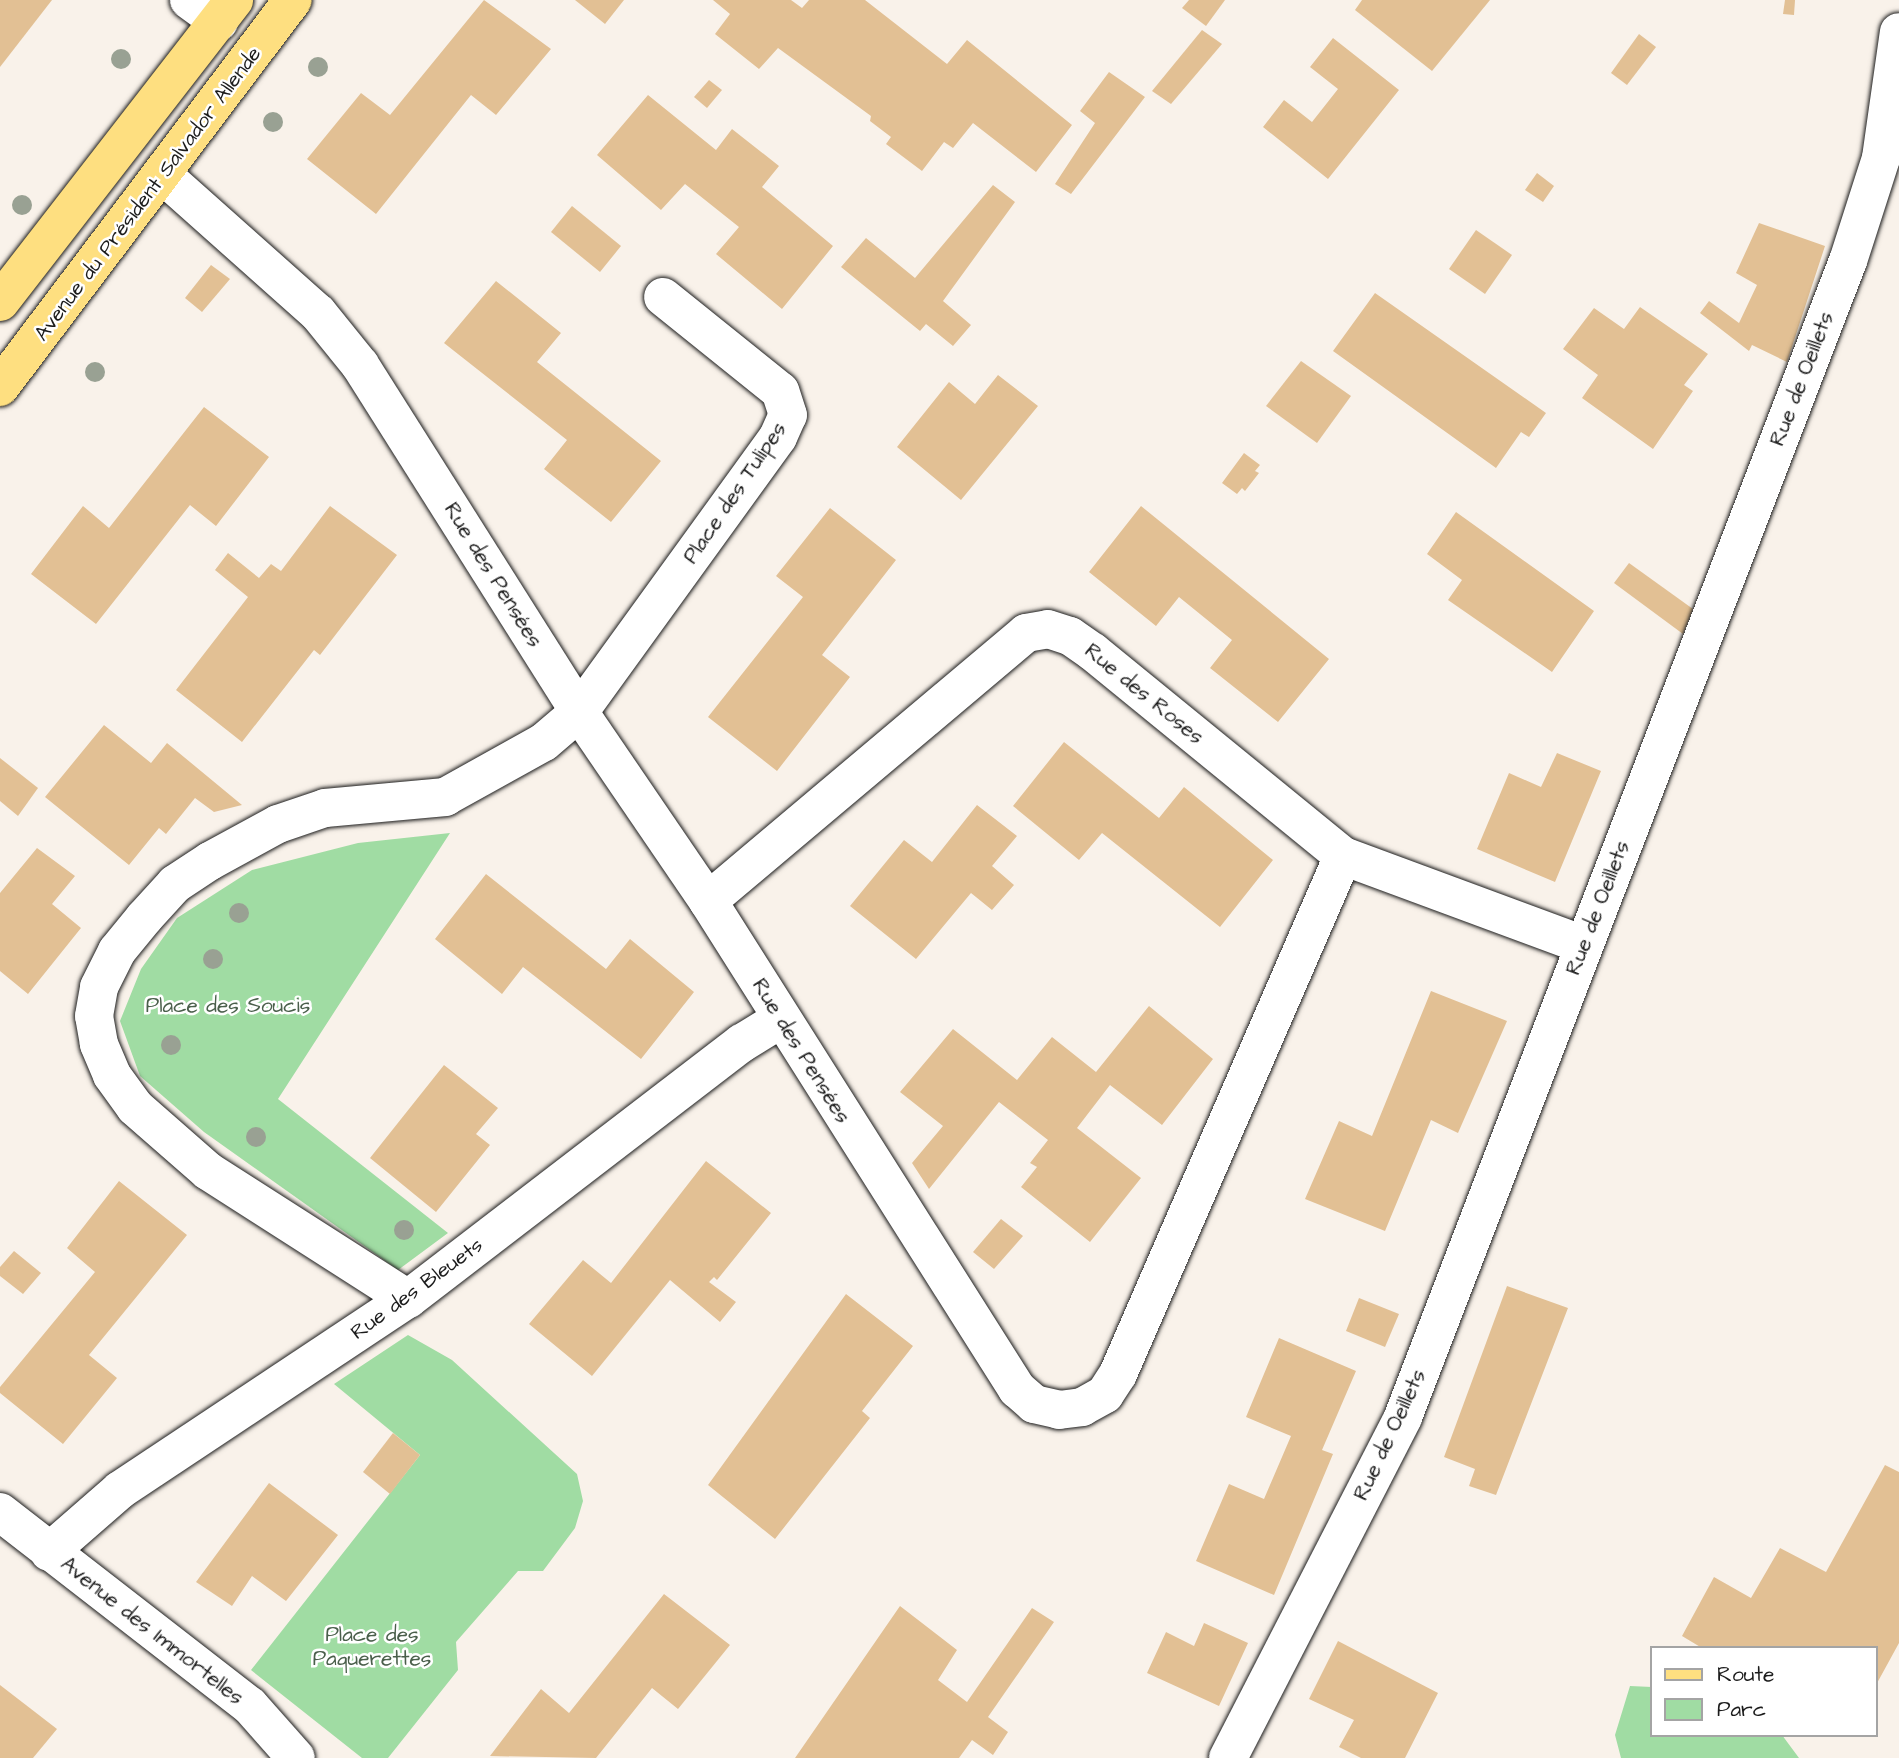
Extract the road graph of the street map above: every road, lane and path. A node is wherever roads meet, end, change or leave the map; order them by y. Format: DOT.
graph roads {
  1 [pos="293,0"];
  2 [pos="214,7"];
  3 [pos="1899,32"];
  4 [pos="1890,162"];
  5 [pos="164,176"];
  6 [pos="663,297"];
  7 [pos="0,302"];
  8 [pos="0,387"];
  9 [pos="579,712"];
  10 [pos="1343,856"];
  11 [pos="708,901"];
  12 [pos="1583,945"];
  13 [pos="781,1019"];
  14 [pos="408,1299"];
  15 [pos="0,1512"];
  16 [pos="49,1552"];
  17 [pos="296,1758"];
  18 [pos="1228,1758"];
  1 -- 5 [label="main road, Avenue du Président Salvador Allende"];
  2 -- 7 [label="main road"];
  3 -- 4 [label="street, Rue de Oeillets"];
  4 -- 12 [label="street, Rue de Oeillets"];
  5 -- 8 [label="main road, Avenue du Président Salvador Allende"];
  5 -- 9 [label="street, Rue des Pensées"];
  6 -- 9 [label="street, Place des Tulipes"];
  9 -- 11 [label="street, Rue des Pensées"];
  9 -- 14 [label="street"];
  10 -- 11 [label="street, Rue des Roses"];
  10 -- 12 [label="street, Rue des Roses"];
  10 -- 13 [label="street, Rue des Pensées"];
  11 -- 13 [label="street, Rue des Pensées"];
  12 -- 18 [label="street, Rue de Oeillets"];
  13 -- 14 [label="street, Rue des Bleuets"];
  14 -- 16 [label="street, Rue des Bleuets"];
  15 -- 16 [label="street, Avenue des Immortelles"];
  16 -- 17 [label="street, Avenue des Immortelles"];
}
